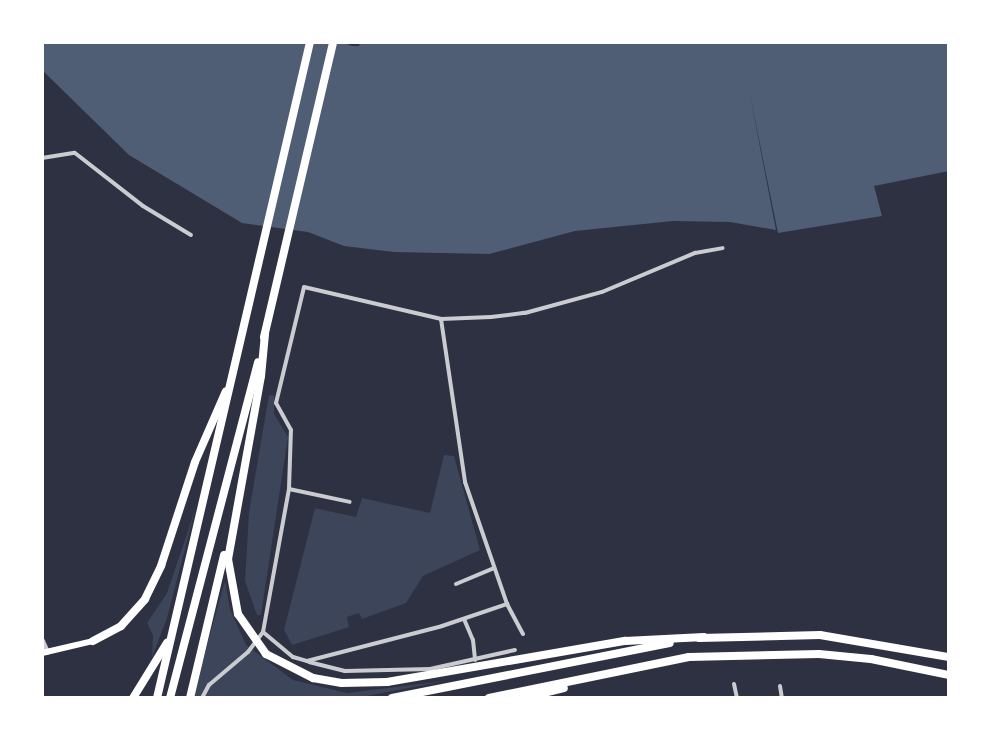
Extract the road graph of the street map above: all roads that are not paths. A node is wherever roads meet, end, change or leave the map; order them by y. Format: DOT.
graph roads {
  1 [pos="310,42"];
  2 [pos="333,42"];
  3 [pos="42,158"];
  4 [pos="191,235"];
  5 [pos="723,248"];
  6 [pos="441,319"];
  7 [pos="265,334"];
  8 [pos="236,363"];
  9 [pos="289,489"];
  10 [pos="350,502"];
  11 [pos="233,519"];
  12 [pos="494,568"];
  13 [pos="456,584"];
  14 [pos="507,604"];
  15 [pos="464,619"];
  16 [pos="174,632"];
  17 [pos="263,632"];
  18 [pos="523,634"];
  19 [pos="704,637"];
  20 [pos="42,641"];
  21 [pos="93,641"];
  22 [pos="515,650"];
  23 [pos="44,653"];
  24 [pos="689,657"];
  25 [pos="949,657"];
  26 [pos="475,660"];
  27 [pos="307,661"];
  28 [pos="949,675"];
  29 [pos="734,684"];
  30 [pos="780,686"];
  31 [pos="133,698"];
  32 [pos="157,698"];
  33 [pos="170,698"];
  34 [pos="190,698"];
  35 [pos="202,698"];
  36 [pos="392,698"];
  37 [pos="489,698"];
  38 [pos="523,698"];
  39 [pos="737,698"];
  40 [pos="782,698"];
  1 -- 8 [label="highway"];
  2 -- 7 [label="highway"];
  3 -- 4 [label="street"];
  5 -- 6 [label="street"];
  6 -- 9 [label="street"];
  6 -- 12 [label="street"];
  7 -- 11 [label="highway"];
  7 -- 33 [label="highway"];
  8 -- 16 [label="highway"];
  8 -- 21 [label="highway"];
  9 -- 10 [label="street"];
  9 -- 17 [label="street"];
  11 -- 19 [label="highway"];
  11 -- 34 [label="highway"];
  12 -- 13 [label="street"];
  12 -- 14 [label="street"];
  14 -- 15 [label="street"];
  14 -- 18 [label="street"];
  15 -- 26 [label="street"];
  15 -- 27 [label="street"];
  16 -- 31 [label="highway"];
  16 -- 32 [label="highway"];
  17 -- 27 [label="street"];
  17 -- 35 [label="street"];
  19 -- 25 [label="highway"];
  19 -- 36 [label="highway"];
  20 -- 23 [label="street"];
  21 -- 23 [label="main road"];
  22 -- 26 [label="street"];
  24 -- 28 [label="highway"];
  24 -- 37 [label="highway"];
  24 -- 38 [label="highway"];
  26 -- 27 [label="street"];
  29 -- 39 [label="street"];
  30 -- 40 [label="street"];
}
